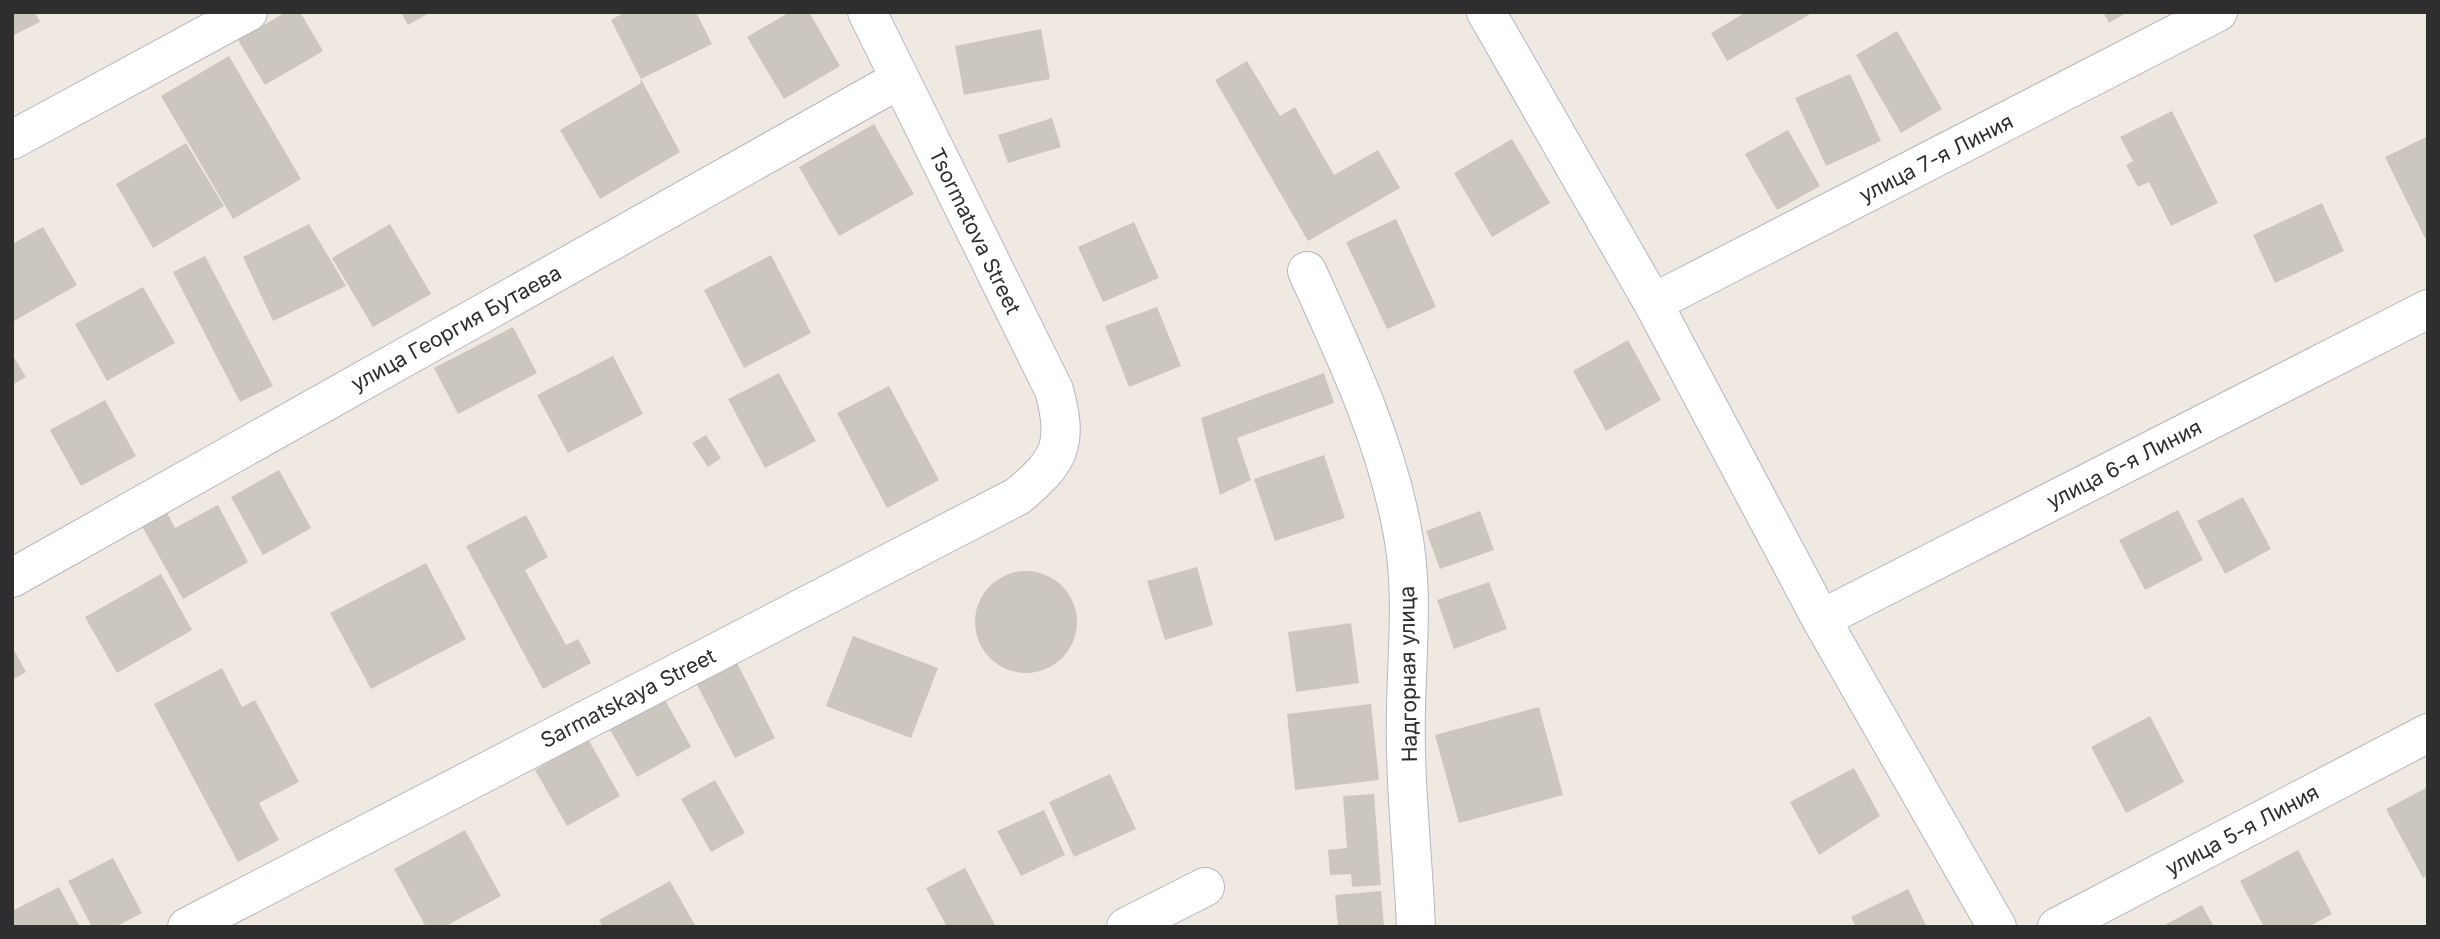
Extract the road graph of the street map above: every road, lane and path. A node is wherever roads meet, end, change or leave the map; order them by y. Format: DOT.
graph roads {
  1 [pos="248,12"];
  2 [pos="867,12"];
  3 [pos="1486,12"];
  4 [pos="2218,12"];
  5 [pos="900,79"];
  6 [pos="12,140"];
  7 [pos="1307,271"];
  8 [pos="1653,303"];
  9 [pos="2428,309"];
  10 [pos="1058,455"];
  11 [pos="12,578"];
  12 [pos="1821,619"];
  13 [pos="2428,733"];
  14 [pos="1205,887"];
  15 [pos="187,927"];
  16 [pos="1126,927"];
  17 [pos="1416,927"];
  18 [pos="1997,927"];
  19 [pos="2057,927"];
  1 -- 6 [label="street"];
  2 -- 5 [label="street, Tsormatova Street"];
  3 -- 8 [label="street"];
  4 -- 8 [label="street, улица 7-я Линия"];
  5 -- 10 [label="street, Tsormatova Street"];
  5 -- 11 [label="street, улица Георгия Бутаева"];
  7 -- 17 [label="street, Надгорная улица"];
  8 -- 12 [label="street"];
  9 -- 12 [label="street, улица 6-я Линия"];
  10 -- 15 [label="street, Sarmatskaya Street"];
  12 -- 18 [label="street"];
  13 -- 19 [label="street, улица 5-я Линия"];
  14 -- 16 [label="street"];
}
